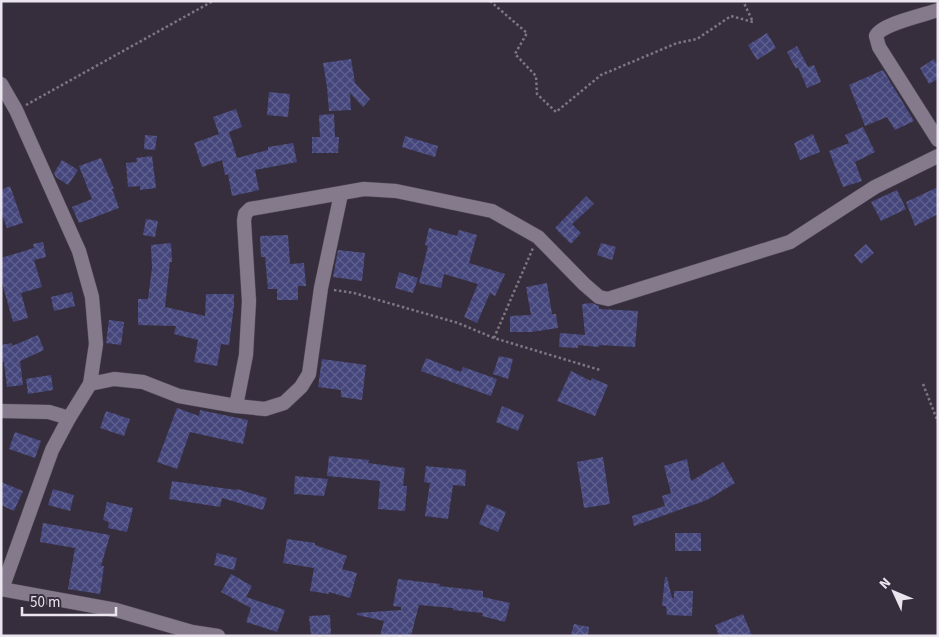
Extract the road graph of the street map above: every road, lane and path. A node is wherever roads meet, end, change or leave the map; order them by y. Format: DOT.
graph roads {
  1 [pos="213,1"];
  2 [pos="490,1"];
  3 [pos="743,1"];
  4 [pos="938,10"];
  5 [pos="1,84"];
  6 [pos="16,110"];
  7 [pos="938,140"];
  8 [pos="938,156"];
  9 [pos="340,194"];
  10 [pos="538,237"];
  11 [pos="321,288"];
  12 [pos="494,338"];
  13 [pos="600,370"];
  14 [pos="90,384"];
  15 [pos="923,384"];
  16 [pos="236,406"];
  17 [pos="1,412"];
  18 [pos="69,418"];
  19 [pos="938,422"];
  20 [pos="2,589"];
  21 [pos="218,636"];
  1 -- 6 [label="path"];
  2 -- 3 [label="path"];
  4 -- 7 [label="street"];
  5 -- 6 [label="street"];
  6 -- 14 [label="street"];
  8 -- 10 [label="street"];
  9 -- 10 [label="street"];
  9 -- 11 [label="street"];
  9 -- 16 [label="street"];
  10 -- 12 [label="path"];
  11 -- 12 [label="path"];
  11 -- 16 [label="street"];
  12 -- 13 [label="path"];
  14 -- 16 [label="street"];
  14 -- 18 [label="street"];
  15 -- 19 [label="path"];
  17 -- 18 [label="street"];
  18 -- 20 [label="street"];
  20 -- 21 [label="street"];
}
